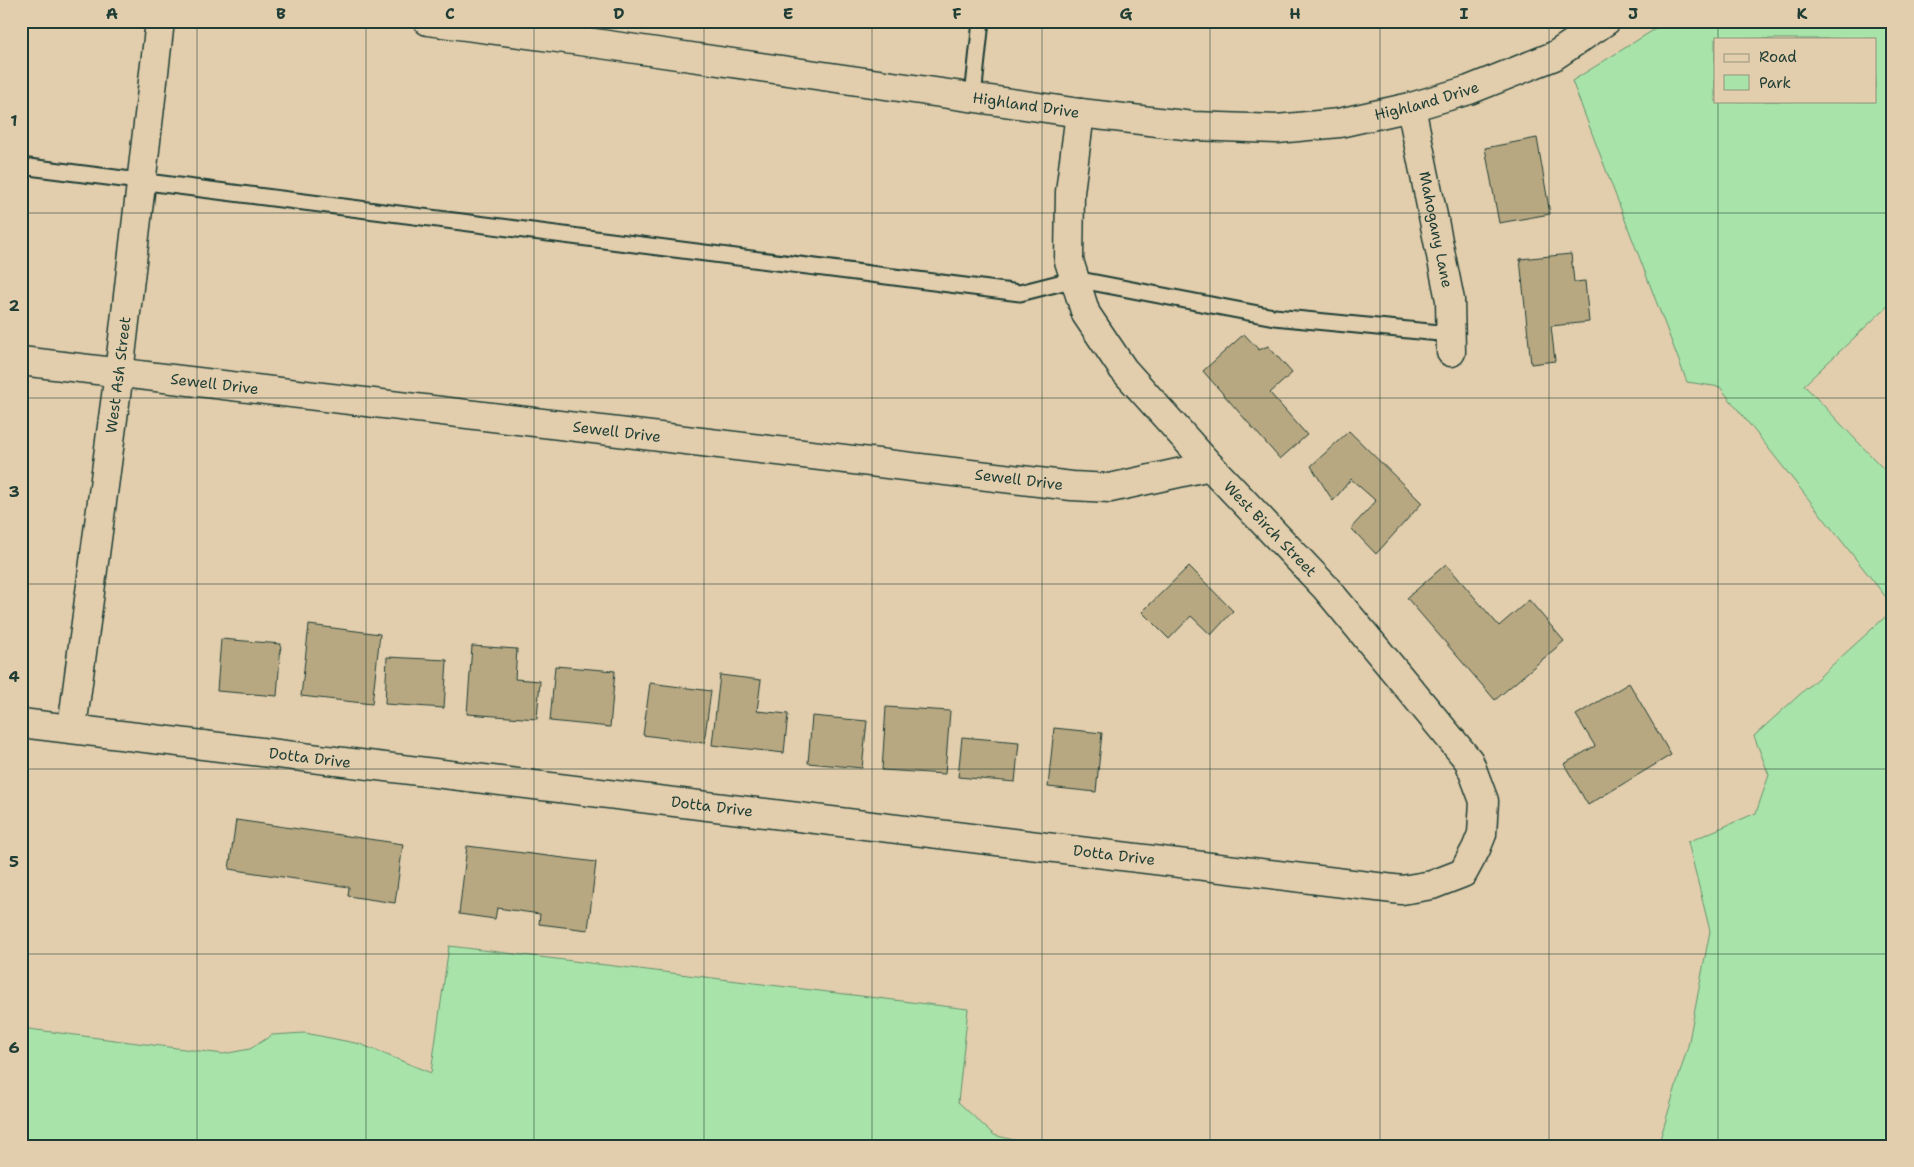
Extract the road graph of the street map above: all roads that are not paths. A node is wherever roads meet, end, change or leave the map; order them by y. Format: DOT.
graph roads {
  1 [pos="160,21"];
  2 [pos="428,21"];
  3 [pos="982,21"];
  4 [pos="1606,21"];
  5 [pos="574,31"];
  6 [pos="973,98"];
  7 [pos="1411,107"];
  8 [pos="1080,113"];
  9 [pos="21,166"];
  10 [pos="142,182"];
  11 [pos="1075,279"];
  12 [pos="1450,343"];
  13 [pos="21,361"];
  14 [pos="119,373"];
  15 [pos="1210,466"];
  16 [pos="21,723"];
  17 [pos="72,728"];
  18 [pos="1402,890"];
  1 -- 10 [label="street, West Ash Street"];
  2 -- 5 [label="street, Highland Drive"];
  3 -- 6 [label="lane"];
  4 -- 7 [label="street, Highland Drive"];
  5 -- 6 [label="street, Highland Drive"];
  6 -- 8 [label="street, Highland Drive"];
  7 -- 8 [label="street, Highland Drive"];
  7 -- 12 [label="street, Mahogany Lane"];
  8 -- 11 [label="street, West Birch Street"];
  9 -- 10 [label="lane"];
  10 -- 11 [label="lane"];
  10 -- 14 [label="street, West Ash Street"];
  11 -- 12 [label="lane"];
  11 -- 15 [label="street, West Birch Street"];
  13 -- 14 [label="street, Sewell Drive"];
  14 -- 15 [label="street, Sewell Drive"];
  14 -- 17 [label="street, West Ash Street"];
  15 -- 18 [label="street, West Birch Street"];
  16 -- 17 [label="street, Dotta Drive"];
  17 -- 18 [label="street, Dotta Drive"];
}
